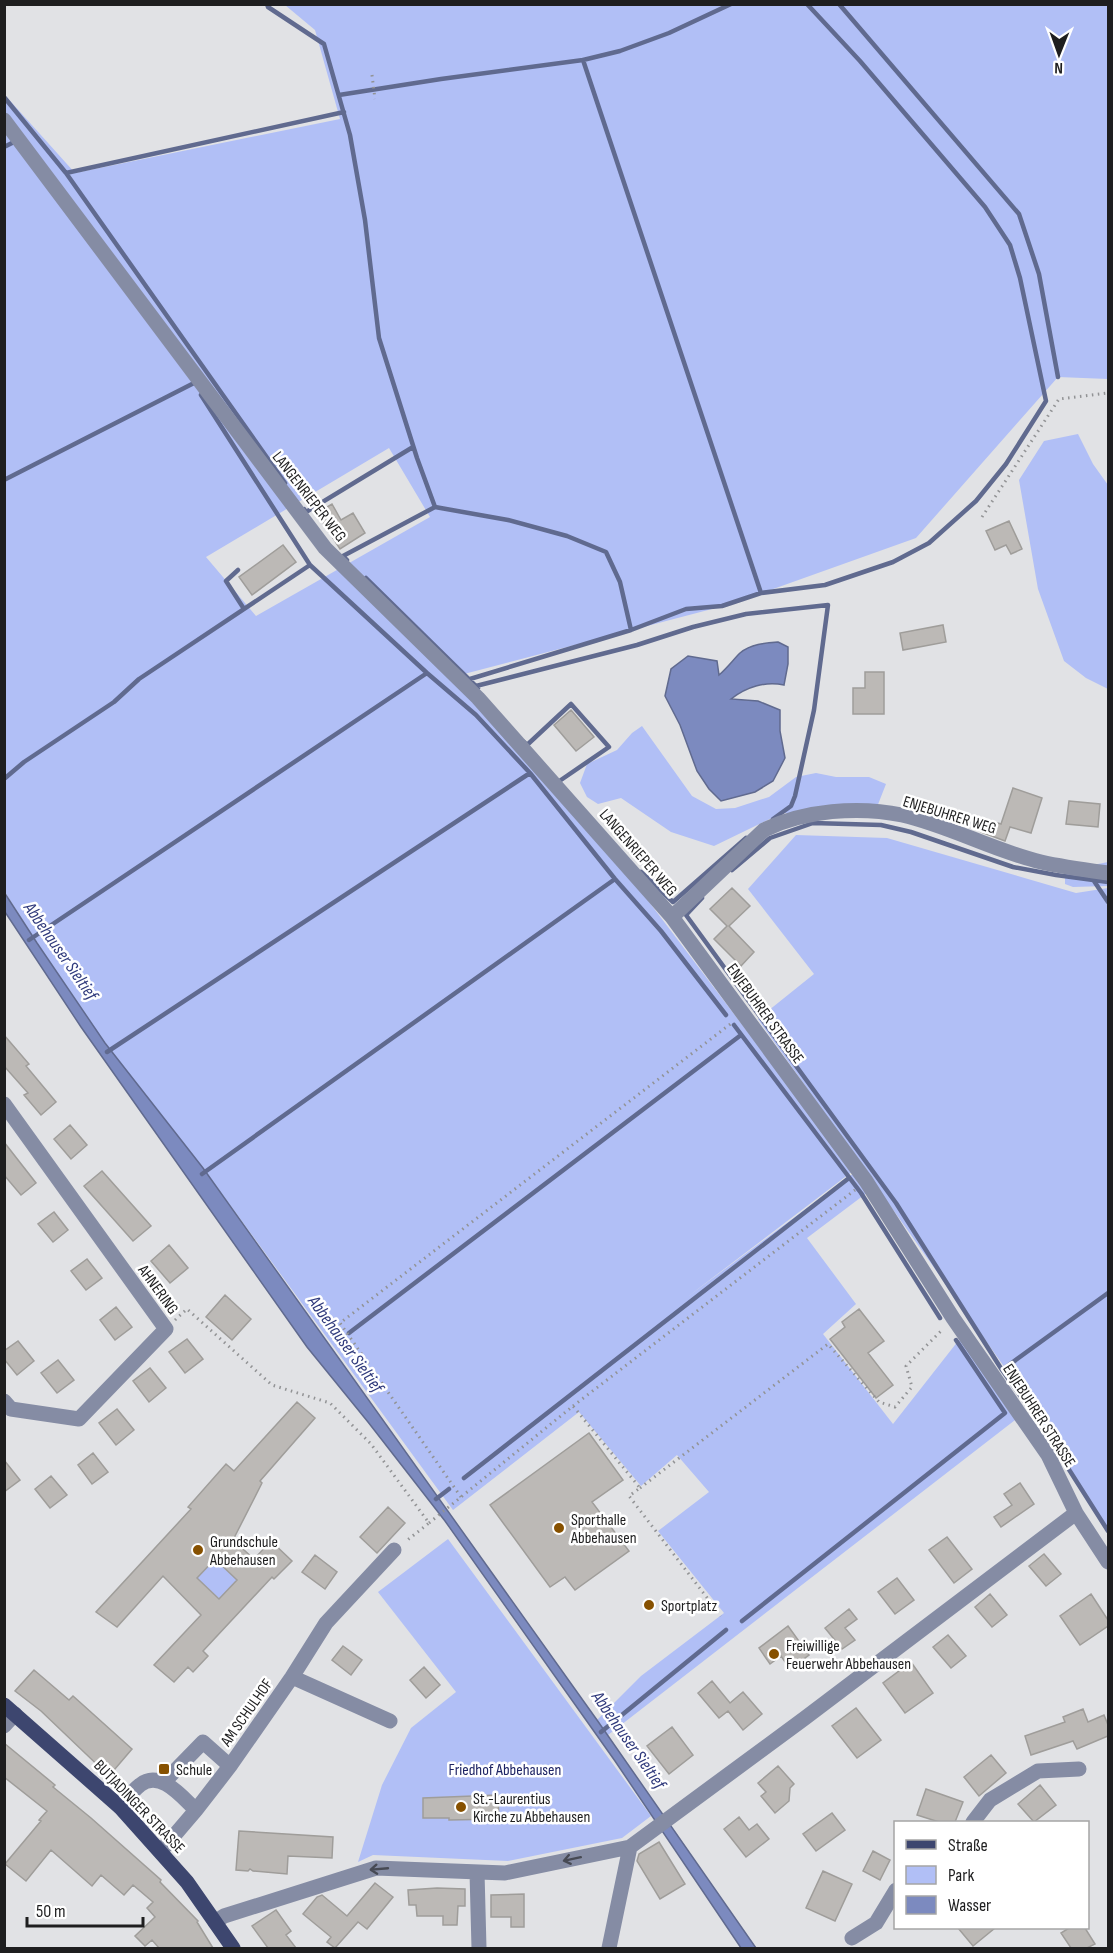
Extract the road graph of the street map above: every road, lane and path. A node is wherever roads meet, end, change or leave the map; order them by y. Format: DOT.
graph roads {
  1 [pos="372,75"];
  2 [pos="375,99"];
  3 [pos="4,120"];
  4 [pos="1108,393"];
  5 [pos="982,517"];
  6 [pos="1108,873"];
  7 [pos="672,917"];
  8 [pos="744,1014"];
  9 [pos="4,1104"];
  10 [pos="853,1192"];
  11 [pos="953,1318"];
  12 [pos="166,1329"];
  13 [pos="4,1401"];
  14 [pos="573,1406"];
  15 [pos="640,1488"];
  16 [pos="461,1497"];
  17 [pos="1076,1513"];
  18 [pos="429,1522"];
  19 [pos="394,1550"];
  20 [pos="1108,1562"];
  21 [pos="721,1616"];
  22 [pos="292,1677"];
  23 [pos="10,1710"];
  24 [pos="390,1722"];
  25 [pos="4,1726"];
  26 [pos="230,1766"];
  27 [pos="1079,1769"];
  28 [pos="164,1782"];
  29 [pos="120,1807"];
  30 [pos="196,1810"];
  31 [pos="974,1821"];
  32 [pos="630,1847"];
  33 [pos="160,1851"];
  34 [pos="477,1872"];
  35 [pos="894,1893"];
  36 [pos="215,1922"];
  37 [pos="852,1938"];
  38 [pos="233,1948"];
  39 [pos="479,1948"];
  40 [pos="609,1948"];
  1 -- 2 [label="path"];
  3 -- 7 [label="street, LANGENRIEPER WEG"];
  4 -- 5 [label="path"];
  6 -- 7 [label="street, ENJEBUHRER WEG"];
  7 -- 8 [label="street, ENJEBUHRER STRASSE"];
  8 -- 11 [label="street, ENJEBUHRER STRASSE"];
  8 -- 16 [label="path"];
  9 -- 12 [label="street, AHNERING"];
  10 -- 14 [label="path"];
  11 -- 15 [label="path"];
  11 -- 17 [label="street, ENJEBUHRER STRASSE"];
  12 -- 13 [label="street, AHNERING"];
  12 -- 18 [label="path"];
  14 -- 15 [label="path"];
  14 -- 16 [label="path"];
  15 -- 21 [label="path"];
  16 -- 18 [label="path"];
  17 -- 20 [label="street, ENJEBUHRER STRASSE"];
  17 -- 32 [label="street"];
  18 -- 19 [label="path"];
  19 -- 22 [label="street, AM SCHULHOF"];
  22 -- 24 [label="street, AM SCHULHOF"];
  22 -- 26 [label="street, AM SCHULHOF"];
  23 -- 25 [label="street"];
  23 -- 29 [label="main road, BUTJADINGER STRASSE"];
  26 -- 28 [label="street"];
  26 -- 30 [label="street, AM SCHULHOF"];
  27 -- 31 [label="street"];
  28 -- 29 [label="street"];
  28 -- 30 [label="street"];
  29 -- 33 [label="main road, BUTJADINGER STRASSE"];
  30 -- 33 [label="street, AM SCHULHOF"];
  32 -- 34 [label="street, one-way"];
  32 -- 40 [label="street"];
  33 -- 36 [label="main road, BUTJADINGER STRASSE"];
  34 -- 36 [label="street, one-way"];
  34 -- 39 [label="street"];
  35 -- 37 [label="street"];
  36 -- 38 [label="main road, BUTJADINGER STRASSE"];
}
